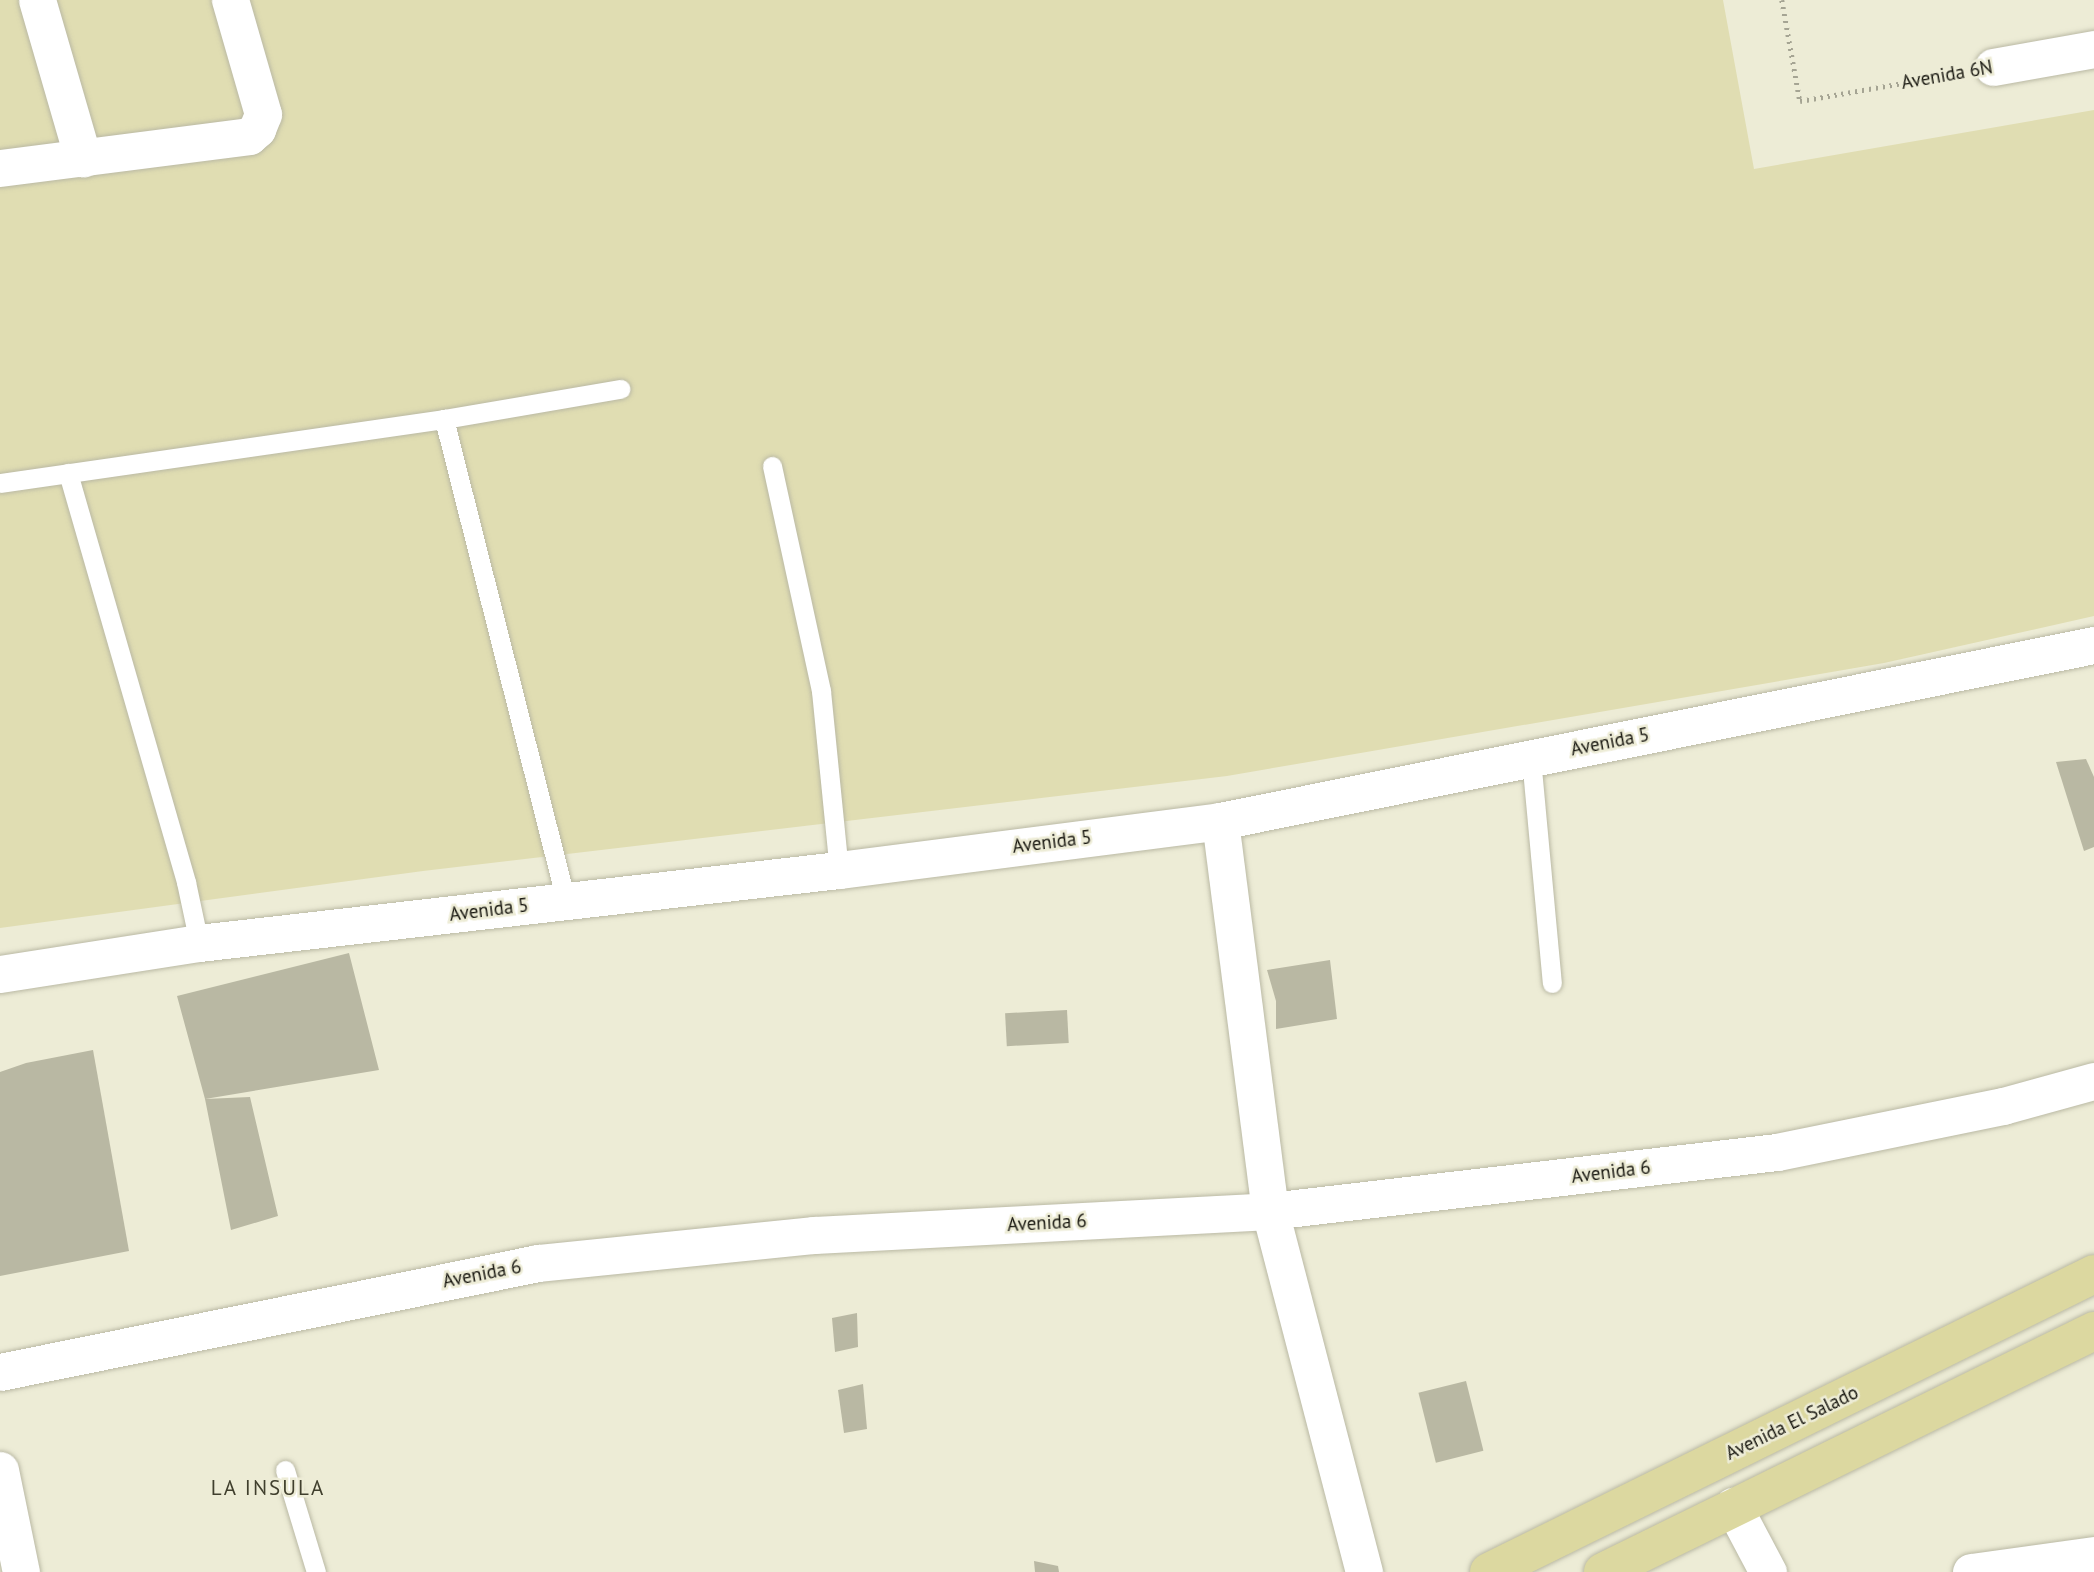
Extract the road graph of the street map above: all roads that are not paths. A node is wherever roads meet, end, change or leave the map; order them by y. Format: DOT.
graph roads {
  1 [pos="37,0"];
  2 [pos="230,0"];
  3 [pos="2094,49"];
  4 [pos="1993,67"];
  5 [pos="83,158"];
  6 [pos="0,168"];
  7 [pos="620,389"];
  8 [pos="444,419"];
  9 [pos="772,466"];
  10 [pos="68,473"];
  11 [pos="0,483"];
  12 [pos="2094,645"];
  13 [pos="1531,758"];
  14 [pos="1220,821"];
  15 [pos="839,870"];
  16 [pos="566,901"];
  17 [pos="199,943"];
  18 [pos="0,974"];
  19 [pos="1552,982"];
  20 [pos="2094,1081"];
  21 [pos="1270,1211"];
  22 [pos="2094,1274"];
  23 [pos="2094,1331"];
  24 [pos="0,1372"];
  25 [pos="0,1470"];
  26 [pos="285,1470"];
  27 [pos="1733,1506"];
  28 [pos="2094,1555"];
  29 [pos="22,1572"];
  30 [pos="316,1572"];
  31 [pos="1364,1572"];
  32 [pos="1489,1572"];
  33 [pos="1603,1572"];
  34 [pos="1768,1572"];
  35 [pos="1971,1572"];
  1 -- 5 [label="street"];
  2 -- 5 [label="street"];
  3 -- 4 [label="street, Avenida 6N"];
  5 -- 6 [label="street"];
  7 -- 8 [label="lane"];
  8 -- 10 [label="lane"];
  8 -- 16 [label="lane"];
  9 -- 15 [label="lane"];
  10 -- 11 [label="lane"];
  10 -- 17 [label="lane"];
  12 -- 13 [label="street, Avenida 5"];
  13 -- 14 [label="street, Avenida 5"];
  13 -- 19 [label="lane"];
  14 -- 15 [label="street, Avenida 5"];
  14 -- 21 [label="street"];
  15 -- 16 [label="street, Avenida 5"];
  16 -- 17 [label="street, Avenida 5"];
  17 -- 18 [label="street, Avenida 5"];
  20 -- 21 [label="street, Avenida 6"];
  21 -- 24 [label="street, Avenida 6"];
  21 -- 31 [label="street"];
  22 -- 32 [label="main road, Avenida El Salado"];
  23 -- 27 [label="main road"];
  25 -- 29 [label="street"];
  26 -- 30 [label="lane"];
  27 -- 33 [label="main road"];
  27 -- 34 [label="street"];
  28 -- 35 [label="street"];
}
